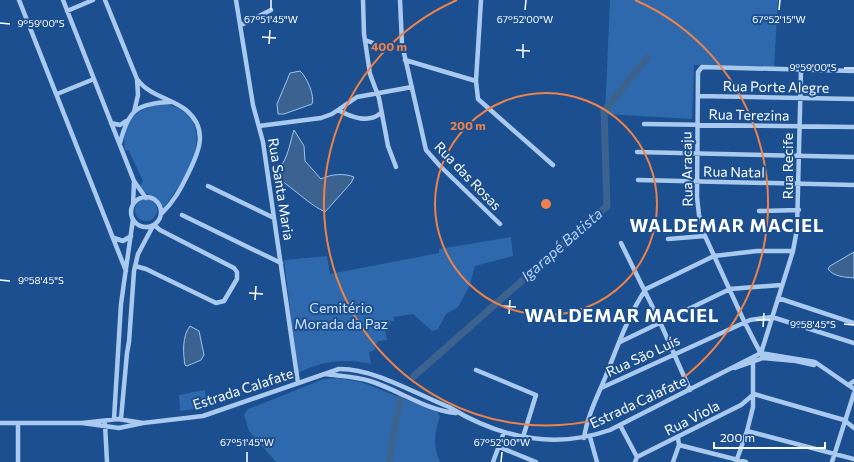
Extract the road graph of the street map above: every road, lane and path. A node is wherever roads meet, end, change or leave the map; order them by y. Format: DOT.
graph roads {
  1 [pos="19,0"];
  2 [pos="63,0"];
  3 [pos="93,0"];
  4 [pos="106,0"];
  5 [pos="236,0"];
  6 [pos="364,0"];
  7 [pos="400,0"];
  8 [pos="481,0"];
  9 [pos="271,10"];
  10 [pos="67,11"];
  11 [pos="241,24"];
  12 [pos="365,40"];
  13 [pos="376,44"];
  14 [pos="405,60"];
  15 [pos="801,70"];
  16 [pos="854,71"];
  17 [pos="94,79"];
  18 [pos="137,79"];
  19 [pos="476,81"];
  20 [pos="412,87"];
  21 [pos="376,93"];
  22 [pos="57,94"];
  23 [pos="698,96"];
  24 [pos="800,97"];
  25 [pos="854,99"];
  26 [pos="171,102"];
  27 [pos="338,110"];
  28 [pos="134,112"];
  29 [pos="381,113"];
  30 [pos="126,121"];
  31 [pos="111,123"];
  32 [pos="644,124"];
  33 [pos="698,125"];
  34 [pos="259,126"];
  35 [pos="800,127"];
  36 [pos="854,127"];
  37 [pos="120,143"];
  38 [pos="637,152"];
  39 [pos="698,154"];
  40 [pos="800,156"];
  41 [pos="854,157"];
  42 [pos="553,165"];
  43 [pos="396,167"];
  44 [pos="638,180"];
  45 [pos="134,181"];
  46 [pos="697,182"];
  47 [pos="800,184"];
  48 [pos="854,185"];
  49 [pos="208,186"];
  50 [pos="146,198"];
  51 [pos="133,206"];
  52 [pos="799,210"];
  53 [pos="759,211"];
  54 [pos="161,214"];
  55 [pos="182,215"];
  56 [pos="274,218"];
  57 [pos="133,219"];
  58 [pos="500,224"];
  59 [pos="153,225"];
  60 [pos="131,236"];
  61 [pos="705,236"];
  62 [pos="114,238"];
  63 [pos="668,239"];
  64 [pos="621,243"];
  65 [pos="793,251"];
  66 [pos="714,256"];
  67 [pos="281,263"];
  68 [pos="135,266"];
  69 [pos="126,271"];
  70 [pos="781,285"];
  71 [pos="730,289"];
  72 [pos="645,291"];
  73 [pos="778,298"];
  74 [pos="121,310"];
  75 [pos="132,310"];
  76 [pos="772,317"];
  77 [pos="744,321"];
  78 [pos="660,322"];
  79 [pos="854,323"];
  80 [pos="119,337"];
  81 [pos="129,338"];
  82 [pos="854,342"];
  83 [pos="619,343"];
  84 [pos="674,354"];
  85 [pos="762,356"];
  86 [pos="753,361"];
  87 [pos="476,370"];
  88 [pos="325,374"];
  89 [pos="854,381"];
  90 [pos="298,383"];
  91 [pos="848,385"];
  92 [pos="601,388"];
  93 [pos="854,389"];
  94 [pos="690,390"];
  95 [pos="754,394"];
  96 [pos="854,394"];
  97 [pos="457,413"];
  98 [pos="114,419"];
  99 [pos="124,419"];
  100 [pos="106,420"];
  101 [pos="844,420"];
  102 [pos="0,423"];
  103 [pos="18,423"];
  104 [pos="82,423"];
  105 [pos="144,423"];
  106 [pos="620,425"];
  107 [pos="106,427"];
  108 [pos="124,427"];
  109 [pos="854,428"];
  110 [pos="747,431"];
  111 [pos="504,432"];
  112 [pos="523,437"];
  113 [pos="590,437"];
  114 [pos="584,438"];
  115 [pos="678,438"];
  116 [pos="679,445"];
  117 [pos="499,447"];
  118 [pos="835,453"];
  119 [pos="854,459"];
  120 [pos="636,460"];
  121 [pos="736,461"];
  122 [pos="18,462"];
  123 [pos="107,462"];
  124 [pos="493,462"];
  125 [pos="536,462"];
  126 [pos="597,462"];
  127 [pos="673,462"];
  128 [pos="746,462"];
  129 [pos="832,462"];
  1 -- 22 [label="street"];
  2 -- 10 [label="street"];
  3 -- 10 [label="street"];
  4 -- 18 [label="street"];
  5 -- 11 [label="street, Rua Santa Maria"];
  6 -- 12 [label="street"];
  7 -- 14 [label="street, Rua das Rosas"];
  8 -- 19 [label="street"];
  9 -- 11 [label="street"];
  10 -- 17 [label="street"];
  11 -- 34 [label="street, Rua Santa Maria"];
  12 -- 13 [label="street"];
  12 -- 21 [label="street"];
  14 -- 19 [label="street"];
  14 -- 20 [label="street, Rua das Rosas"];
  15 -- 16 [label="street"];
  15 -- 23 [label="street, Rua Aracaju"];
  15 -- 24 [label="street, Rua Recife"];
  17 -- 22 [label="street"];
  17 -- 31 [label="street"];
  18 -- 26 [label="street"];
  18 -- 28 [label="street"];
  19 -- 42 [label="street"];
  20 -- 21 [label="street"];
  20 -- 58 [label="street, Rua das Rosas"];
  21 -- 27 [label="street"];
  21 -- 29 [label="street"];
  22 -- 62 [label="street"];
  23 -- 24 [label="street, Rua Porte Alegre"];
  23 -- 33 [label="street, Rua Aracaju"];
  24 -- 25 [label="street, Rua Porte Alegre"];
  24 -- 35 [label="street, Rua Recife"];
  26 -- 28 [label="street"];
  26 -- 54 [label="street"];
  27 -- 29 [label="street"];
  27 -- 34 [label="street"];
  28 -- 30 [label="street"];
  29 -- 43 [label="street"];
  30 -- 31 [label="street"];
  30 -- 37 [label="street"];
  31 -- 37 [label="street"];
  32 -- 33 [label="street, Rua Terezina"];
  33 -- 35 [label="street, Rua Terezina"];
  33 -- 39 [label="street, Rua Aracaju"];
  34 -- 56 [label="street, Rua Santa Maria"];
  35 -- 36 [label="street, Rua Terezina"];
  35 -- 40 [label="street, Rua Recife"];
  37 -- 45 [label="street"];
  38 -- 39 [label="street"];
  39 -- 40 [label="street"];
  39 -- 46 [label="street, Rua Aracaju"];
  40 -- 41 [label="street"];
  40 -- 47 [label="street, Rua Recife"];
  44 -- 46 [label="street, Rua Natal"];
  45 -- 50 [label="street"];
  45 -- 51 [label="street"];
  46 -- 47 [label="street, Rua Natal"];
  46 -- 61 [label="street, Rua Aracaju"];
  47 -- 48 [label="street, Rua Natal"];
  47 -- 52 [label="street, Rua Recife"];
  49 -- 56 [label="street"];
  50 -- 51 [label="street"];
  50 -- 54 [label="street"];
  51 -- 57 [label="street"];
  52 -- 53 [label="street"];
  52 -- 65 [label="street, Rua Recife"];
  54 -- 59 [label="street"];
  55 -- 67 [label="street"];
  56 -- 67 [label="street, Rua Santa Maria"];
  57 -- 59 [label="street"];
  57 -- 60 [label="street"];
  59 -- 68 [label="street"];
  59 -- 68 [label="street"];
  60 -- 62 [label="street"];
  60 -- 69 [label="street"];
  61 -- 63 [label="street"];
  61 -- 66 [label="street, Rua Aracaju"];
  62 -- 69 [label="street"];
  64 -- 72 [label="street"];
  65 -- 66 [label="street"];
  65 -- 70 [label="street, Rua Recife"];
  66 -- 71 [label="street, Rua Aracaju"];
  66 -- 72 [label="street"];
  67 -- 90 [label="street, Rua Santa Maria"];
  68 -- 75 [label="street"];
  69 -- 74 [label="street"];
  70 -- 71 [label="street"];
  70 -- 73 [label="street, Rua Recife"];
  71 -- 77 [label="street, Rua Aracaju"];
  71 -- 78 [label="street"];
  72 -- 78 [label="street"];
  72 -- 83 [label="street"];
  73 -- 76 [label="street, Rua Recife"];
  73 -- 79 [label="street"];
  74 -- 75 [label="street"];
  74 -- 80 [label="street"];
  75 -- 81 [label="street"];
  76 -- 77 [label="street, Rua São Luís"];
  76 -- 82 [label="street, Rua São Luís"];
  76 -- 85 [label="street, Rua Recife"];
  77 -- 84 [label="street, Rua São Luís"];
  77 -- 85 [label="street, Rua Aracaju"];
  78 -- 83 [label="street"];
  78 -- 84 [label="street"];
  80 -- 81 [label="street"];
  80 -- 98 [label="street"];
  81 -- 99 [label="street"];
  83 -- 92 [label="street"];
  84 -- 92 [label="street, Rua São Luís"];
  84 -- 94 [label="street"];
  85 -- 86 [label="street, Estrada Calafate"];
  85 -- 91 [label="street"];
  86 -- 94 [label="street, Estrada Calafate"];
  86 -- 95 [label="street"];
  87 -- 112 [label="street"];
  88 -- 90 [label="street, Estrada Calafate"];
  88 -- 97 [label="street, Estrada Calafate"];
  88 -- 97 [label="street, Estrada Calafate"];
  89 -- 91 [label="street"];
  90 -- 105 [label="street, Estrada Calafate"];
  91 -- 93 [label="street"];
  92 -- 114 [label="street"];
  94 -- 106 [label="street, Estrada Calafate"];
  95 -- 101 [label="street"];
  95 -- 110 [label="street"];
  95 -- 115 [label="street, Rua Viola"];
  96 -- 101 [label="street"];
  97 -- 111 [label="street, Estrada Calafate"];
  98 -- 99 [label="street, Estrada Calafate"];
  98 -- 100 [label="street, Estrada Calafate"];
  99 -- 105 [label="street, Estrada Calafate"];
  99 -- 108 [label="street"];
  100 -- 104 [label="street, Estrada Calafate"];
  100 -- 107 [label="street"];
  101 -- 109 [label="street"];
  101 -- 118 [label="street"];
  102 -- 103 [label="street, Estrada Calafate"];
  103 -- 104 [label="street, Estrada Calafate"];
  103 -- 122 [label="street"];
  104 -- 107 [label="street, Estrada Calafate"];
  105 -- 108 [label="street, Estrada Calafate"];
  106 -- 113 [label="street, Estrada Calafate"];
  106 -- 120 [label="street"];
  107 -- 108 [label="street, Estrada Calafate"];
  107 -- 123 [label="street"];
  110 -- 118 [label="street"];
  110 -- 121 [label="street"];
  111 -- 112 [label="street, Estrada Calafate"];
  111 -- 117 [label="street"];
  112 -- 114 [label="street, Estrada Calafate"];
  113 -- 114 [label="street, Estrada Calafate"];
  113 -- 126 [label="street"];
  115 -- 116 [label="street"];
  115 -- 120 [label="street, Rua Viola"];
  116 -- 121 [label="street"];
  116 -- 127 [label="street"];
  117 -- 124 [label="street"];
  117 -- 125 [label="street"];
  118 -- 119 [label="street"];
  118 -- 129 [label="street"];
  121 -- 128 [label="street"];
}
